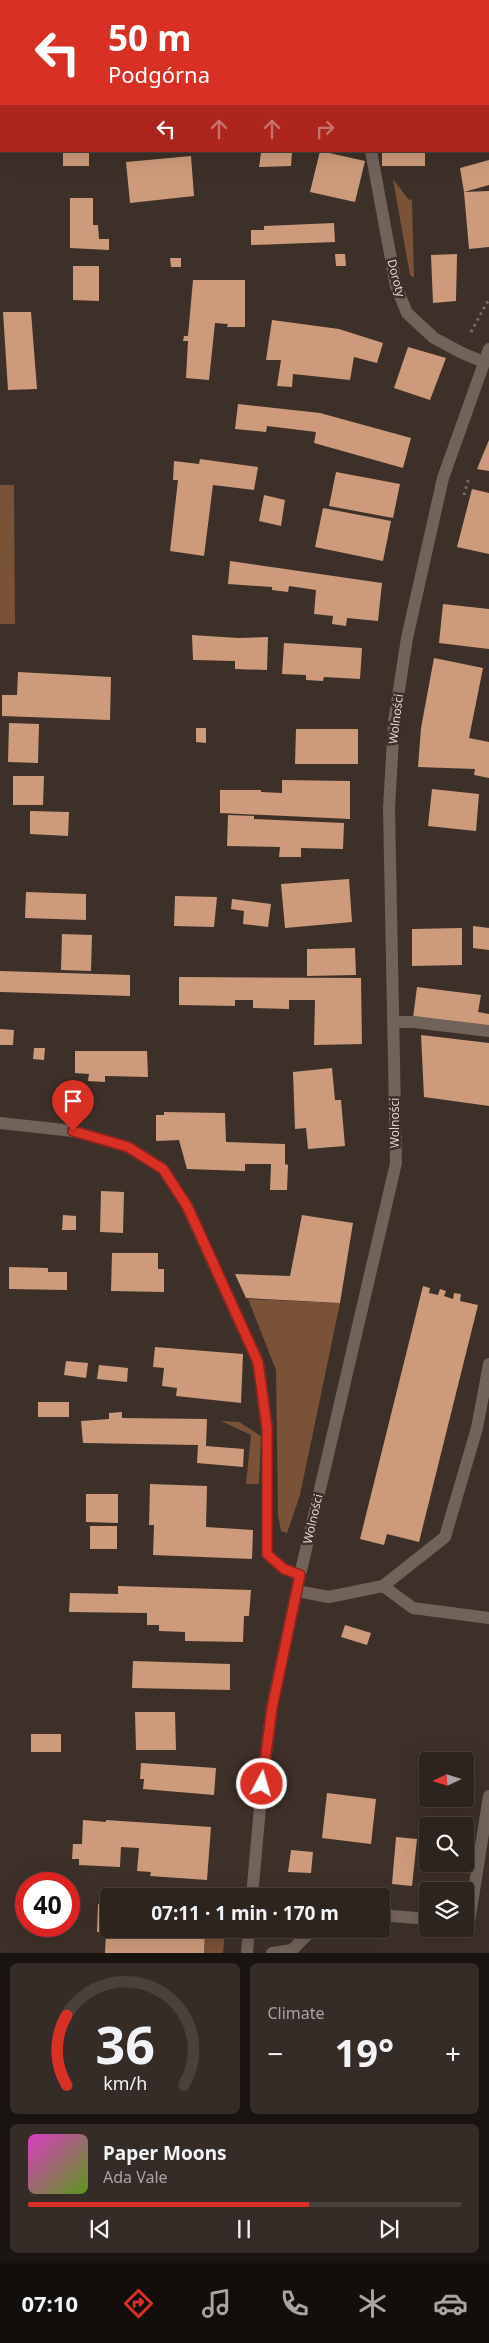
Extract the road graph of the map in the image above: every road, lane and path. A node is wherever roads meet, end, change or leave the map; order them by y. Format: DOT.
graph roads {
  1 [pos="371,152"];
  2 [pos="489,299"];
  3 [pos="489,349"];
  4 [pos="462,353"];
  5 [pos="484,362"];
  6 [pos="393,1022"];
  7 [pos="489,1031"];
  8 [pos="0,1123"];
  9 [pos="489,1364"];
  10 [pos="300,1575"];
  11 [pos="383,1586"];
  12 [pos="297,1591"];
  13 [pos="489,1618"];
  14 [pos="489,1796"];
  15 [pos="474,1886"];
  16 [pos="253,1888"];
  17 [pos="390,1916"];
  18 [pos="419,1918"];
  19 [pos="248,1938"];
  20 [pos="304,1938"];
  21 [pos="247,1953"];
  22 [pos="272,1953"];
  1 -- 4 [label="street, Doroty"];
  2 -- 4 [label="path"];
  3 -- 5 [label="street, Wolności"];
  4 -- 5 [label="street, Doroty"];
  5 -- 6 [label="street, Wolności"];
  6 -- 7 [label="street"];
  6 -- 10 [label="street, Wolności"];
  8 -- 10 [label="street"];
  9 -- 11 [label="street"];
  10 -- 12 [label="street, Wolności"];
  11 -- 12 [label="street"];
  11 -- 13 [label="street"];
  12 -- 16 [label="street, Wolności"];
  14 -- 15 [label="street"];
  17 -- 18 [label="street"];
  19 -- 21 [label="street"];
  20 -- 22 [label="street"];
}
